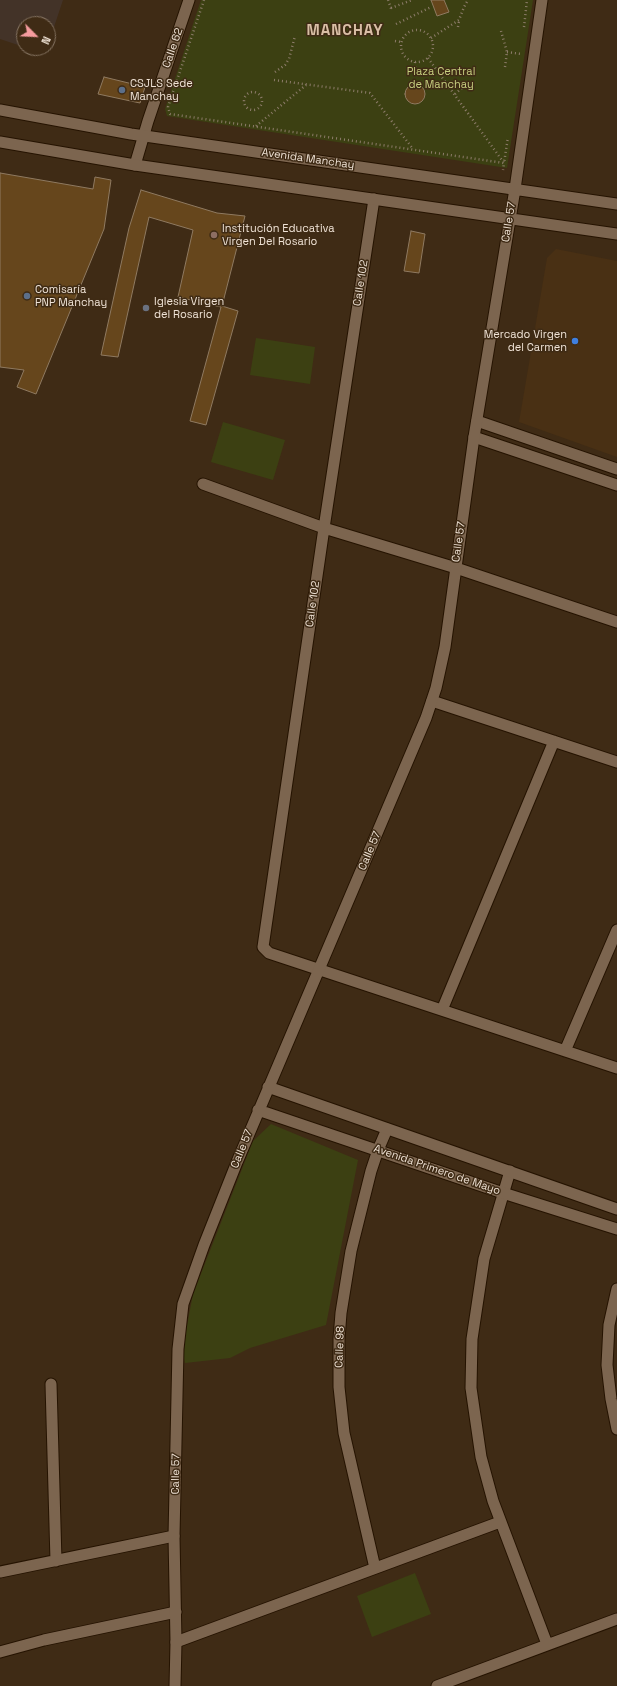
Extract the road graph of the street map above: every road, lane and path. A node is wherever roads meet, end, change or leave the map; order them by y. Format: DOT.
graph roads {
  1 [pos="189,0"];
  2 [pos="204,0"];
  3 [pos="388,0"];
  4 [pos="412,0"];
  5 [pos="468,0"];
  6 [pos="527,0"];
  7 [pos="542,0"];
  8 [pos="431,7"];
  9 [pos="459,20"];
  10 [pos="396,24"];
  11 [pos="458,27"];
  12 [pos="501,31"];
  13 [pos="524,31"];
  14 [pos="295,36"];
  15 [pos="431,38"];
  16 [pos="396,41"];
  17 [pos="401,42"];
  18 [pos="522,46"];
  19 [pos="507,52"];
  20 [pos="521,54"];
  21 [pos="428,58"];
  22 [pos="520,61"];
  23 [pos="415,62"];
  24 [pos="505,66"];
  25 [pos="415,67"];
  26 [pos="275,72"];
  27 [pos="274,80"];
  28 [pos="468,83"];
  29 [pos="307,84"];
  30 [pos="251,92"];
  31 [pos="455,94"];
  32 [pos="0,110"];
  33 [pos="169,110"];
  34 [pos="164,116"];
  35 [pos="256,126"];
  36 [pos="143,136"];
  37 [pos="509,136"];
  38 [pos="0,142"];
  39 [pos="414,149"];
  40 [pos="504,163"];
  41 [pos="135,165"];
  42 [pos="503,170"];
  43 [pos="515,189"];
  44 [pos="374,200"];
  45 [pos="617,204"];
  46 [pos="510,218"];
  47 [pos="617,234"];
  48 [pos="477,421"];
  49 [pos="474,437"];
  50 [pos="617,469"];
  51 [pos="202,484"];
  52 [pos="617,485"];
  53 [pos="324,528"];
  54 [pos="456,568"];
  55 [pos="617,622"];
  56 [pos="432,702"];
  57 [pos="554,741"];
  58 [pos="617,762"];
  59 [pos="617,930"];
  60 [pos="319,970"];
  61 [pos="442,1010"];
  62 [pos="565,1051"];
  63 [pos="617,1068"];
  64 [pos="268,1087"];
  65 [pos="258,1110"];
  66 [pos="387,1129"];
  67 [pos="378,1150"];
  68 [pos="510,1171"];
  69 [pos="503,1193"];
  70 [pos="617,1209"];
  71 [pos="617,1229"];
  72 [pos="617,1289"];
  73 [pos="50,1384"];
  74 [pos="617,1429"];
  75 [pos="500,1522"];
  76 [pos="174,1536"];
  77 [pos="56,1561"];
  78 [pos="375,1568"];
  79 [pos="0,1572"];
  80 [pos="176,1612"];
  81 [pos="617,1618"];
  82 [pos="176,1642"];
  83 [pos="547,1644"];
  84 [pos="0,1652"];
  85 [pos="175,1686"];
  86 [pos="437,1686"];
  1 -- 36 [label="street, Calle 62"];
  2 -- 33 [label="path"];
  3 -- 4 [label="path"];
  5 -- 9 [label="path"];
  6 -- 13 [label="path"];
  7 -- 43 [label="street, Calle 57"];
  8 -- 10 [label="path"];
  9 -- 11 [label="path"];
  9 -- 15 [label="path"];
  12 -- 19 [label="path"];
  14 -- 26 [label="path"];
  15 -- 17 [label="path"];
  15 -- 21 [label="path"];
  16 -- 17 [label="path"];
  17 -- 23 [label="path"];
  18 -- 20 [label="path"];
  19 -- 20 [label="path"];
  19 -- 24 [label="path"];
  20 -- 22 [label="path"];
  21 -- 23 [label="path"];
  21 -- 31 [label="path"];
  23 -- 25 [label="path"];
  27 -- 29 [label="path"];
  28 -- 31 [label="path"];
  29 -- 35 [label="path"];
  29 -- 39 [label="path"];
  30 -- 30 [label="path"];
  31 -- 40 [label="path"];
  32 -- 36 [label="street, Avenida Manchay"];
  33 -- 34 [label="path"];
  33 -- 35 [label="path"];
  35 -- 39 [label="path"];
  36 -- 41 [label="street, Calle 62"];
  36 -- 43 [label="street, Avenida Manchay"];
  37 -- 40 [label="path"];
  38 -- 41 [label="street"];
  39 -- 40 [label="path"];
  40 -- 42 [label="path"];
  41 -- 44 [label="street"];
  43 -- 45 [label="street, Avenida Manchay"];
  43 -- 46 [label="street, Calle 57"];
  44 -- 46 [label="street"];
  44 -- 53 [label="street, Calle 102"];
  46 -- 47 [label="street"];
  46 -- 48 [label="street, Calle 57"];
  48 -- 49 [label="street, Calle 57"];
  48 -- 50 [label="street"];
  49 -- 52 [label="street"];
  49 -- 54 [label="street, Calle 57"];
  51 -- 53 [label="street"];
  53 -- 54 [label="street"];
  53 -- 60 [label="street, Calle 102"];
  54 -- 55 [label="street"];
  54 -- 56 [label="street, Calle 57"];
  56 -- 57 [label="street"];
  56 -- 60 [label="street, Calle 57"];
  57 -- 58 [label="street"];
  57 -- 61 [label="street"];
  59 -- 62 [label="street"];
  60 -- 61 [label="street, Calle 102"];
  60 -- 64 [label="street, Calle 57"];
  61 -- 62 [label="street, Calle 102"];
  62 -- 63 [label="street, Calle 102"];
  64 -- 65 [label="street, Calle 57"];
  64 -- 66 [label="street, Avenida Primero de Mayo"];
  65 -- 67 [label="street, Avenida Primero de Mayo"];
  65 -- 76 [label="street, Calle 57"];
  66 -- 67 [label="street, Calle 98"];
  66 -- 68 [label="street, Avenida Primero de Mayo"];
  67 -- 69 [label="street, Avenida Primero de Mayo"];
  67 -- 78 [label="street, Calle 98"];
  68 -- 69 [label="street"];
  68 -- 70 [label="street, Avenida Primero de Mayo"];
  69 -- 71 [label="street, Avenida Primero de Mayo"];
  69 -- 75 [label="street"];
  72 -- 74 [label="street"];
  73 -- 77 [label="street"];
  75 -- 78 [label="street"];
  75 -- 83 [label="street"];
  76 -- 77 [label="street"];
  76 -- 80 [label="street, Calle 57"];
  77 -- 79 [label="street"];
  78 -- 82 [label="street"];
  80 -- 82 [label="street, Calle 57"];
  80 -- 84 [label="street"];
  81 -- 83 [label="street"];
  82 -- 85 [label="street, Calle 57"];
  83 -- 86 [label="street"];
}
